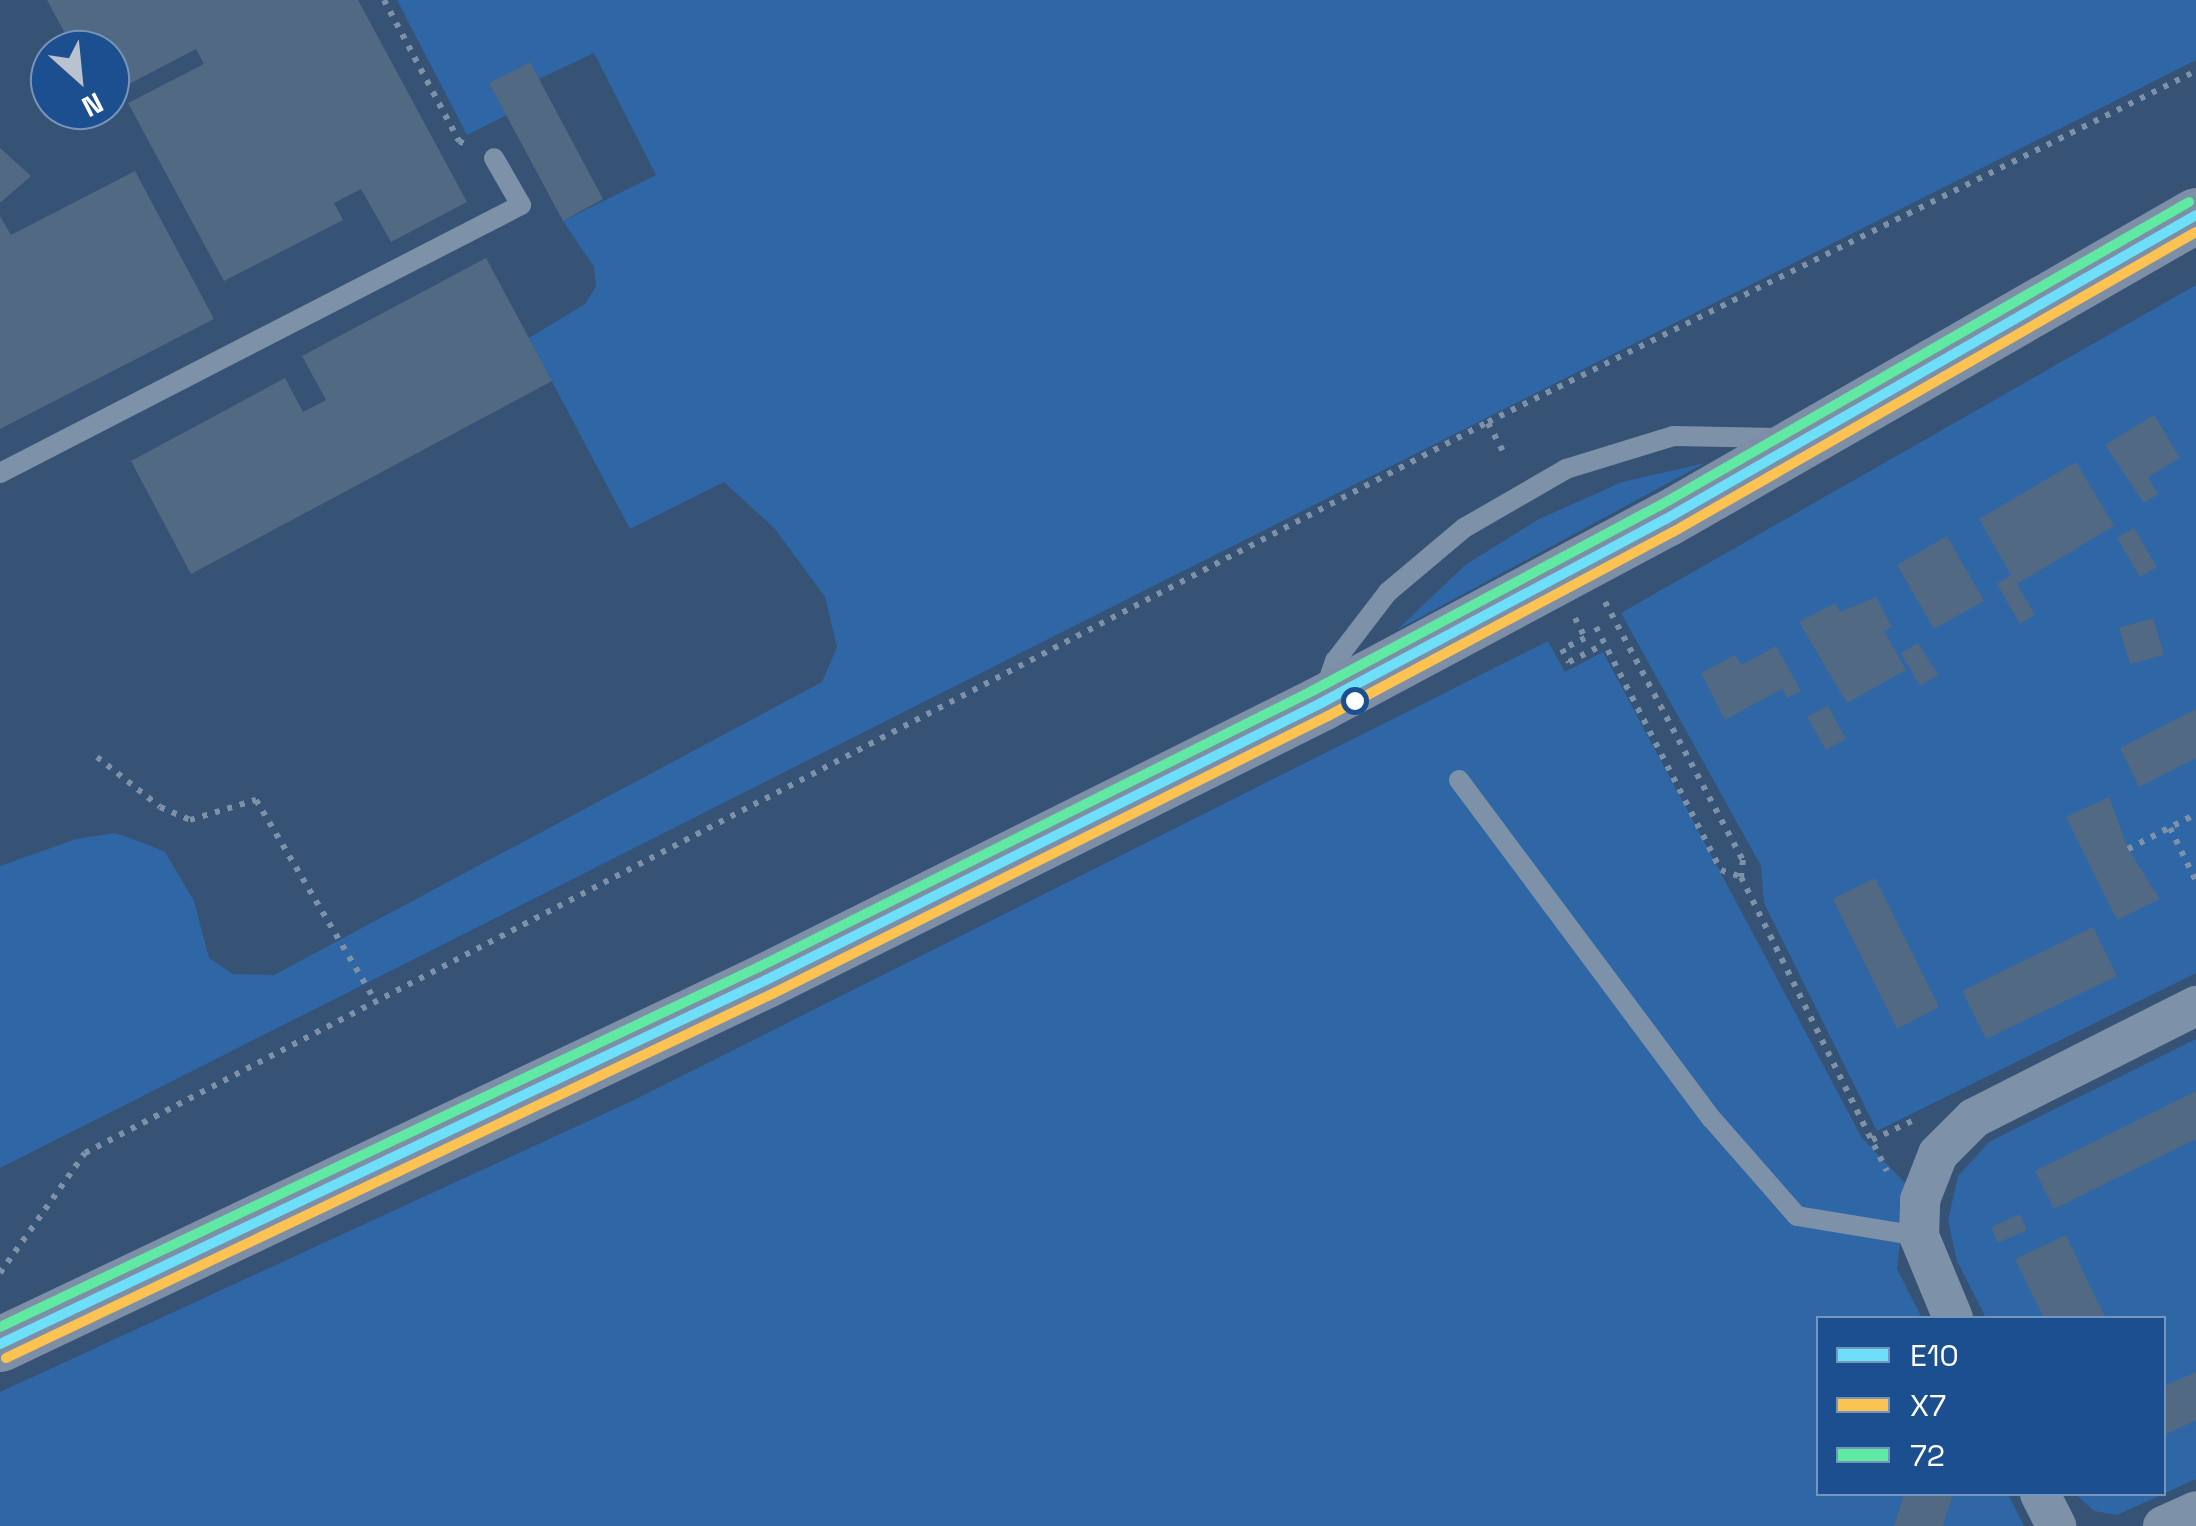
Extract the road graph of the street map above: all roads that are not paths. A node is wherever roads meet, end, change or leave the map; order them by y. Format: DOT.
graph roads {
  1 [pos="494,158"];
  2 [pos="2196,215"];
  3 [pos="1806,438"];
  4 [pos="0,473"];
  5 [pos="1321,703"];
  6 [pos="1459,780"];
  7 [pos="2196,1006"];
  8 [pos="1919,1218"];
  9 [pos="1952,1316"];
  10 [pos="0,1344"];
  11 [pos="2041,1496"];
  12 [pos="2196,1511"];
  13 [pos="2056,1526"];
  14 [pos="2164,1526"];
  1 -- 4 [label="lane"];
  2 -- 3 [label="main road"];
  3 -- 5 [label="main road"];
  3 -- 5 [label="lane"];
  5 -- 10 [label="main road"];
  6 -- 8 [label="lane"];
  7 -- 8 [label="street"];
  8 -- 9 [label="street"];
  11 -- 13 [label="street"];
  12 -- 14 [label="street"];
}
